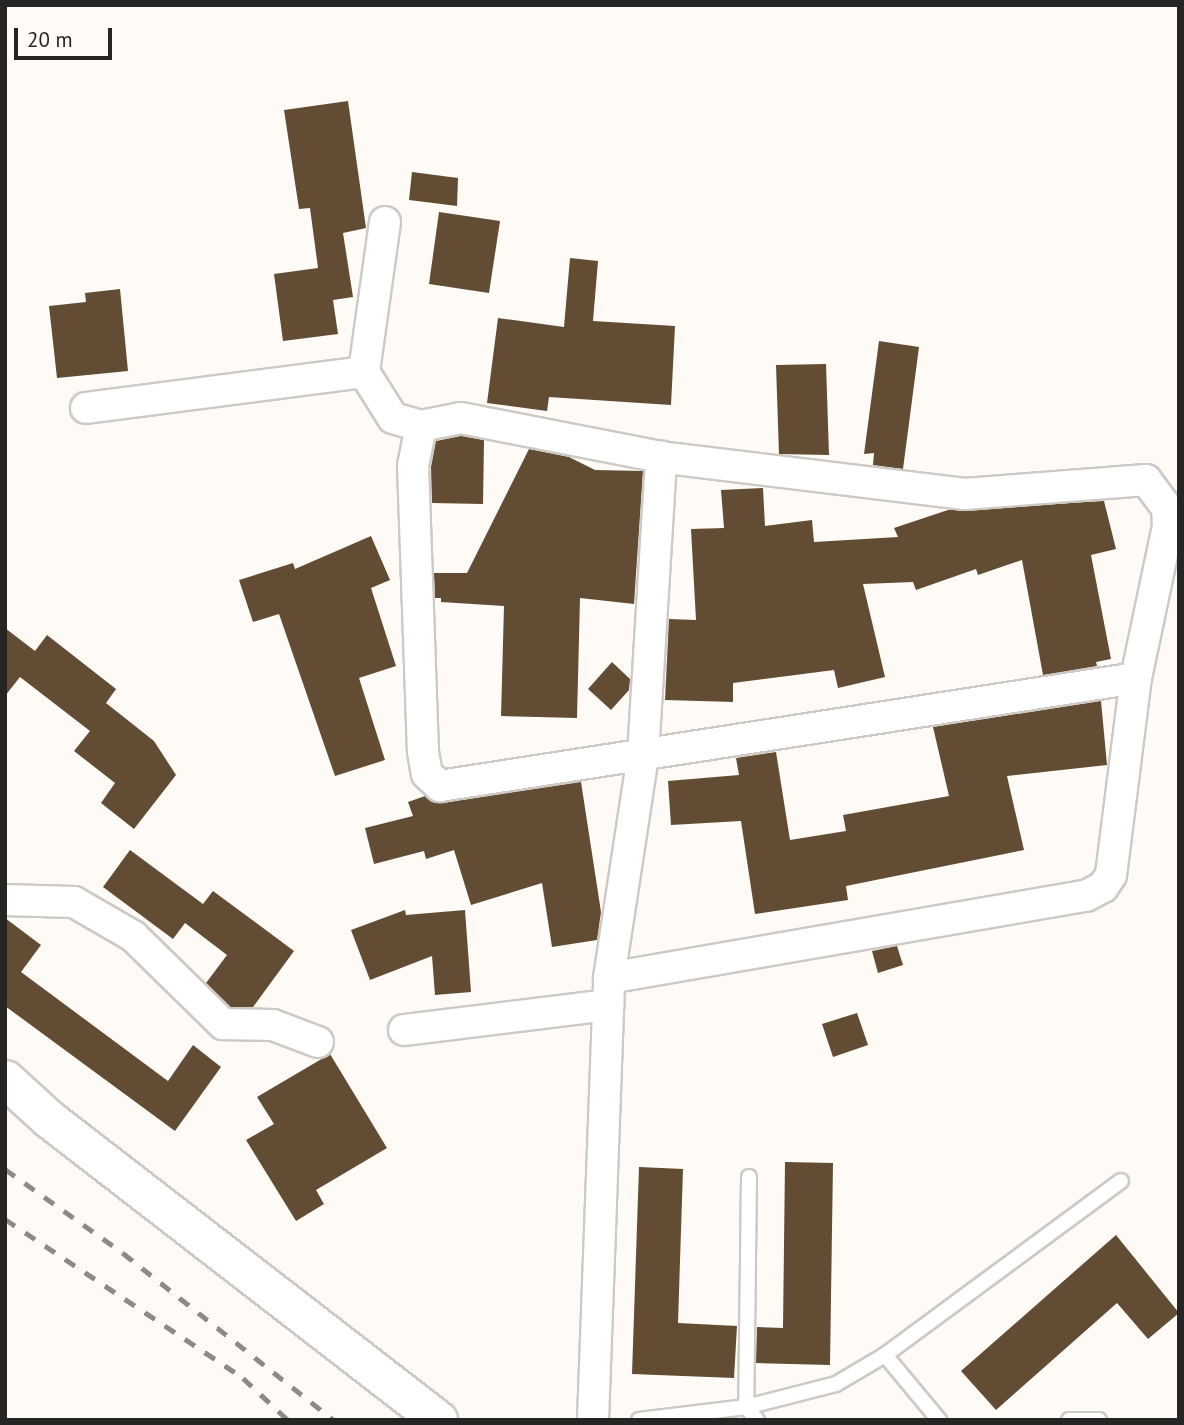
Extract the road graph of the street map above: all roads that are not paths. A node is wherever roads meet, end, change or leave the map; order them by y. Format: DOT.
graph roads {
  1 [pos="385,222"];
  2 [pos="364,372"];
  3 [pos="86,408"];
  4 [pos="421,426"];
  5 [pos="661,457"];
  6 [pos="1170,496"];
  7 [pos="1136,678"];
  8 [pos="643,755"];
  9 [pos="5,900"];
  10 [pos="608,991"];
  11 [pos="404,1030"];
  12 [pos="318,1042"];
  13 [pos="5,1079"];
  14 [pos="749,1177"];
  15 [pos="1121,1181"];
  16 [pos="886,1355"];
  17 [pos="746,1407"];
  18 [pos="438,1420"];
  19 [pos="593,1420"];
  20 [pos="639,1420"];
  21 [pos="757,1420"];
  22 [pos="939,1420"];
  23 [pos="1069,1420"];
  24 [pos="1099,1420"];
  1 -- 2 [label="street"];
  2 -- 3 [label="street"];
  2 -- 4 [label="street"];
  4 -- 5 [label="street"];
  4 -- 8 [label="street"];
  5 -- 6 [label="street"];
  5 -- 8 [label="street"];
  6 -- 7 [label="street"];
  7 -- 8 [label="street"];
  7 -- 10 [label="street"];
  8 -- 10 [label="street"];
  9 -- 12 [label="street"];
  10 -- 11 [label="street"];
  10 -- 19 [label="street"];
  13 -- 18 [label="street"];
  14 -- 17 [label="lane"];
  15 -- 16 [label="lane"];
  16 -- 17 [label="lane"];
  16 -- 22 [label="lane"];
  17 -- 20 [label="lane"];
  17 -- 21 [label="lane"];
  23 -- 24 [label="lane"];
}
